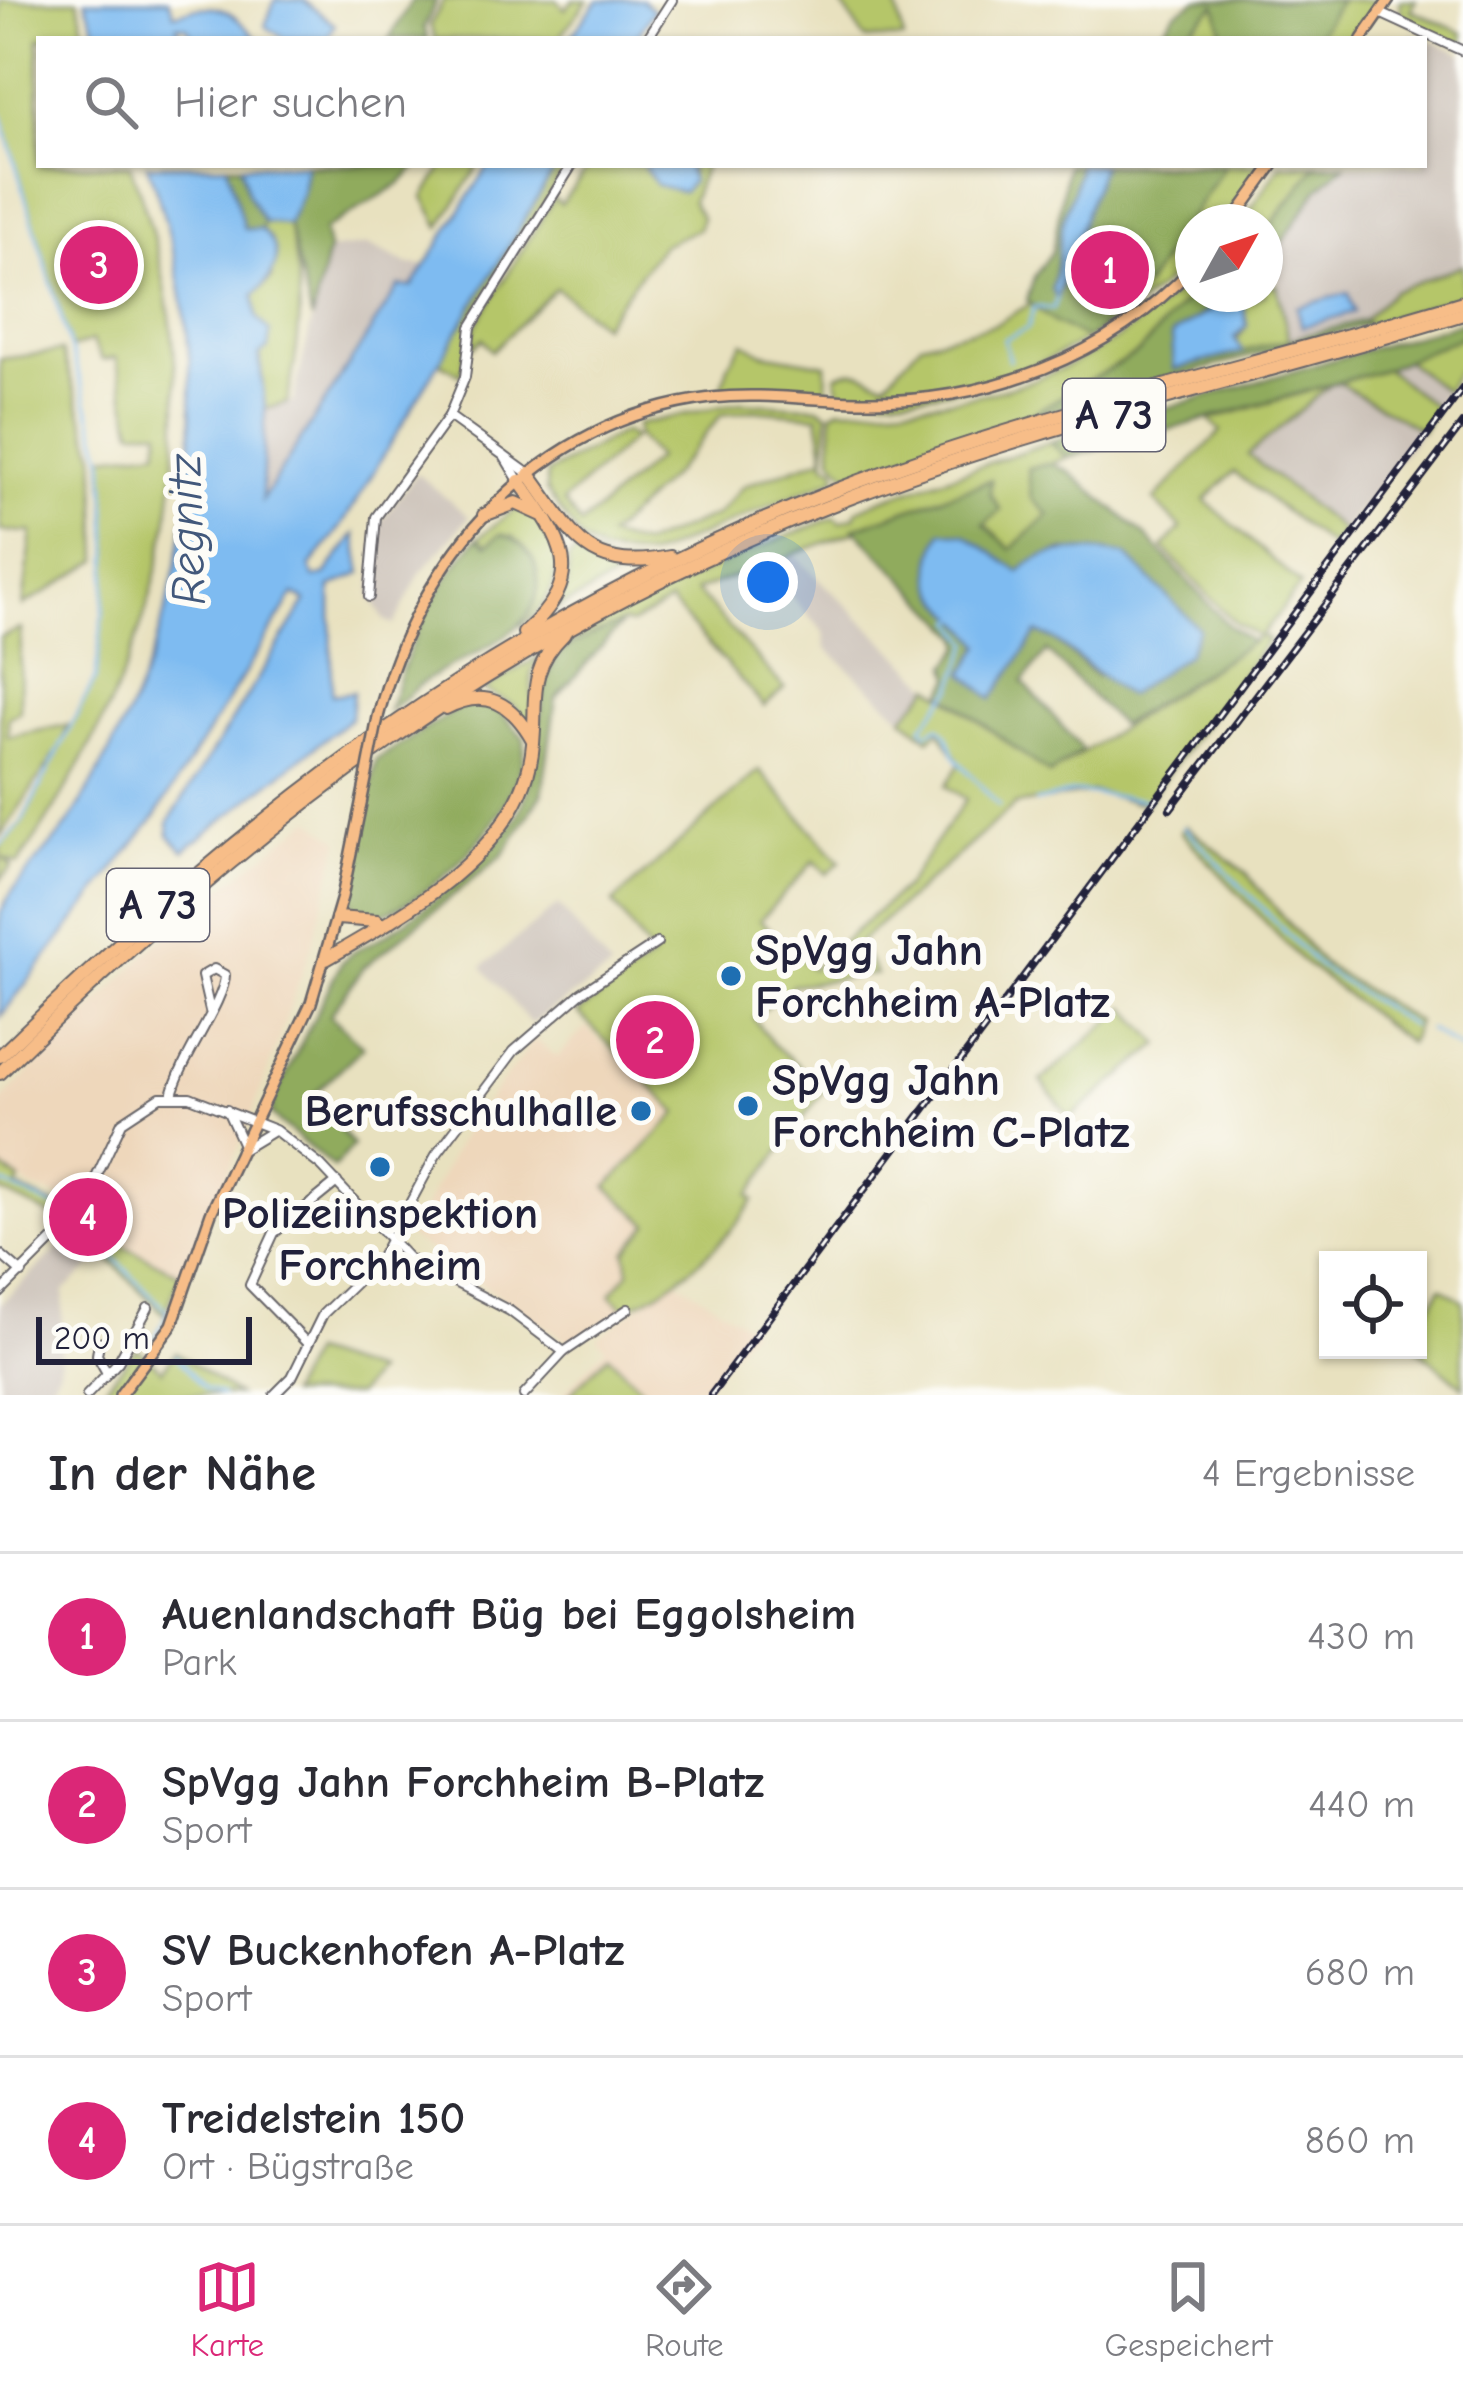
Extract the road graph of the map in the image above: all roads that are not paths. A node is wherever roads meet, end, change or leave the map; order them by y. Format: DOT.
graph roads {
  1 [pos="672,0"];
  2 [pos="1389,0"];
  3 [pos="1380,13"];
  4 [pos="649,36"];
  5 [pos="1364,36"];
  6 [pos="1463,51"];
  7 [pos="570,168"];
  8 [pos="1271,168"];
  9 [pos="1245,204"];
  10 [pos="1175,282"];
  11 [pos="1463,302"];
  12 [pos="1463,314"];
  13 [pos="449,416"];
  14 [pos="524,478"];
  15 [pos="484,515"];
  16 [pos="546,518"];
  17 [pos="689,554"];
  18 [pos="369,597"];
  19 [pos="582,620"];
  20 [pos="504,650"];
  21 [pos="433,710"];
  22 [pos="533,740"];
  23 [pos="337,918"];
  24 [pos="382,921"];
  25 [pos="362,934"];
  26 [pos="657,943"];
  27 [pos="326,959"];
  28 [pos="210,1011"];
  29 [pos="0,1056"];
  30 [pos="0,1073"];
  31 [pos="172,1095"];
  32 [pos="226,1108"];
  33 [pos="254,1120"];
  34 [pos="275,1130"];
  35 [pos="241,1148"];
  36 [pos="337,1182"];
  37 [pos="390,1244"];
  38 [pos="0,1254"];
  39 [pos="22,1273"];
  40 [pos="0,1293"];
  41 [pos="148,1308"];
  42 [pos="628,1309"];
  43 [pos="99,1342"];
  44 [pos="306,1342"];
  45 [pos="564,1352"];
  46 [pos="109,1370"];
  47 [pos="132,1383"];
  48 [pos="87,1395"];
  49 [pos="120,1395"];
  50 [pos="274,1395"];
  51 [pos="524,1395"];
  1 -- 4 [label="street"];
  2 -- 3 [label="main road"];
  3 -- 5 [label="main road"];
  3 -- 6 [label="street"];
  7 -- 13 [label="street"];
  8 -- 9 [label="main road"];
  10 -- 14 [label="main road"];
  11 -- 17 [label="highway, A 73"];
  12 -- 19 [label="highway, A 73"];
  13 -- 14 [label="street"];
  13 -- 18 [label="street"];
  14 -- 15 [label="main road"];
  14 -- 16 [label="highway"];
  14 -- 17 [label="highway"];
  15 -- 16 [label="highway"];
  15 -- 23 [label="main road, bridge"];
  16 -- 20 [label="highway"];
  17 -- 20 [label="highway, A 73"];
  19 -- 21 [label="highway, A 73"];
  19 -- 22 [label="highway"];
  20 -- 29 [label="highway, A 73"];
  21 -- 22 [label="highway"];
  21 -- 30 [label="highway, A 73"];
  22 -- 24 [label="highway"];
  23 -- 24 [label="highway"];
  23 -- 25 [label="highway"];
  23 -- 27 [label="main road"];
  24 -- 25 [label="highway"];
  25 -- 27 [label="highway"];
  26 -- 37 [label="street"];
  27 -- 33 [label="main road"];
  28 -- 28 [label="street"];
  28 -- 31 [label="street"];
  31 -- 32 [label="street"];
  31 -- 39 [label="street"];
  32 -- 33 [label="street"];
  32 -- 35 [label="street"];
  33 -- 34 [label="street"];
  33 -- 35 [label="main road"];
  34 -- 35 [label="street"];
  34 -- 36 [label="street"];
  35 -- 47 [label="main road"];
  36 -- 37 [label="street"];
  36 -- 44 [label="street"];
  37 -- 44 [label="street"];
  37 -- 45 [label="street"];
  38 -- 39 [label="street"];
  39 -- 40 [label="street"];
  41 -- 46 [label="street"];
  42 -- 45 [label="street"];
  43 -- 46 [label="street"];
  44 -- 50 [label="street"];
  45 -- 51 [label="street"];
  46 -- 47 [label="street"];
  46 -- 48 [label="street"];
  47 -- 49 [label="main road"];
}
